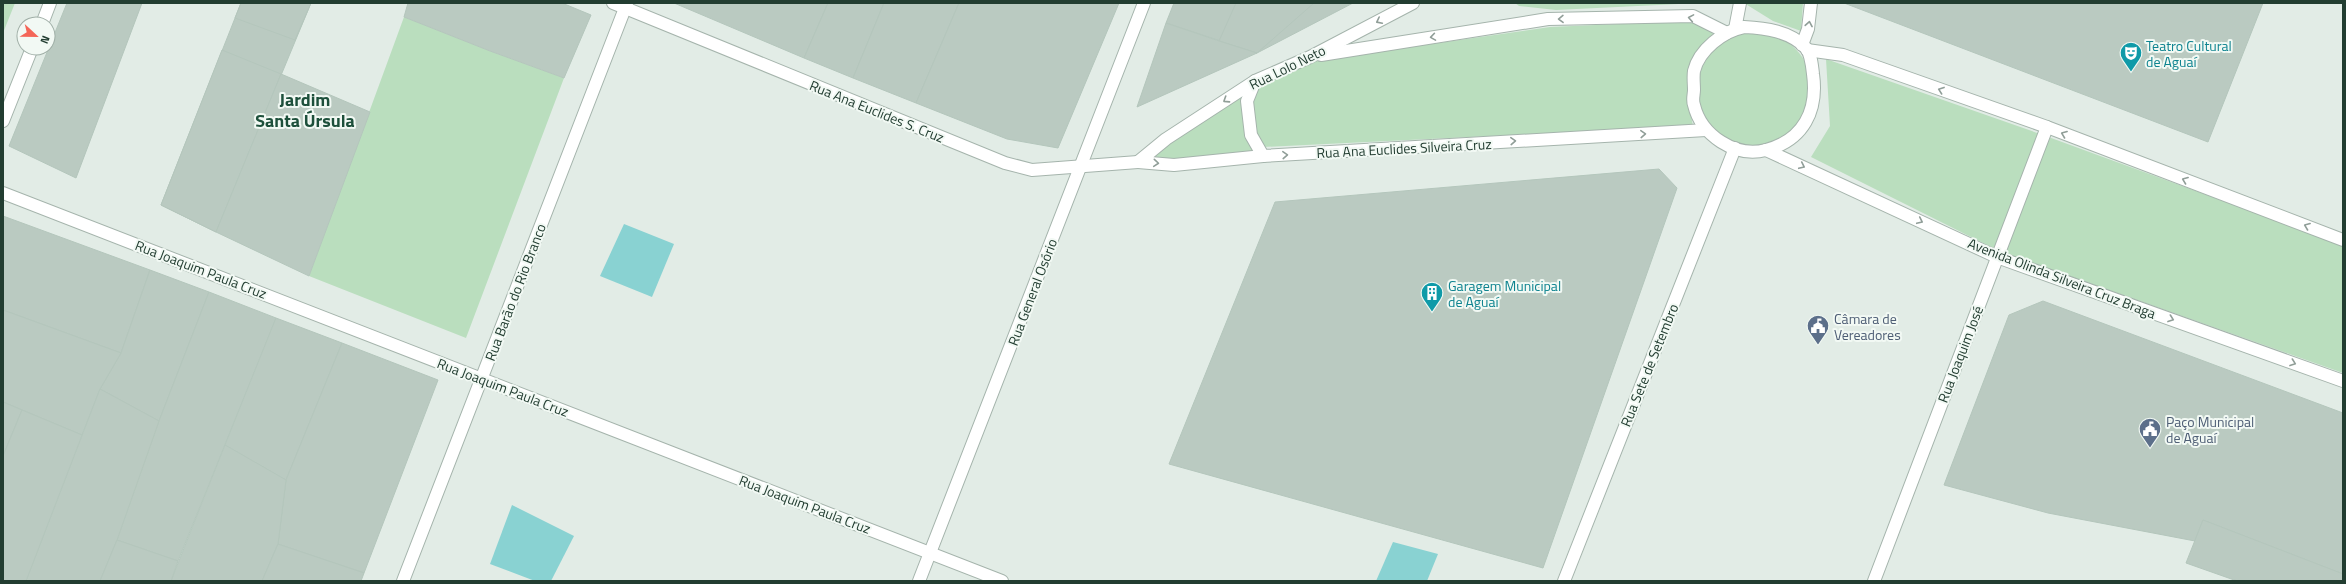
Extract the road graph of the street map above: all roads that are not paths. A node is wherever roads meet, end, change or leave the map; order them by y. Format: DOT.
graph roads {
  1 [pos="50,3"];
  2 [pos="613,3"];
  3 [pos="1144,3"];
  4 [pos="1413,3"];
  5 [pos="1740,3"];
  6 [pos="1811,3"];
  7 [pos="626,5"];
  8 [pos="45,16"];
  9 [pos="1731,31"];
  10 [pos="1805,47"];
  11 [pos="29,56"];
  12 [pos="1310,57"];
  13 [pos="1255,81"];
  14 [pos="3,121"];
  15 [pos="2047,127"];
  16 [pos="1706,130"];
  17 [pos="1735,148"];
  18 [pos="1766,150"];
  19 [pos="1263,156"];
  20 [pos="1138,162"];
  21 [pos="1081,166"];
  22 [pos="3,192"];
  23 [pos="2343,240"];
  24 [pos="1997,257"];
  25 [pos="482,379"];
  26 [pos="2343,381"];
  27 [pos="930,553"];
  28 [pos="403,581"];
  29 [pos="918,581"];
  30 [pos="1002,581"];
  31 [pos="1564,581"];
  32 [pos="1874,581"];
  1 -- 8 [label="street"];
  2 -- 7 [label="street, Rua Ana Euclides S. Cruz"];
  3 -- 21 [label="street, Rua General Osório"];
  4 -- 12 [label="street, Rua Lolo Neto, one-way"];
  5 -- 9 [label="street"];
  10 -- 6 [label="street, one-way"];
  7 -- 21 [label="street, Rua Ana Euclides S. Cruz"];
  7 -- 25 [label="street, Rua Barão do Rio Branco"];
  9 -- 10 [label="street"];
  9 -- 12 [label="street, one-way"];
  9 -- 16 [label="street"];
  15 -- 10 [label="street, one-way"];
  10 -- 18 [label="street"];
  11 -- 14 [label="street"];
  12 -- 13 [label="street, Rua Lolo Neto"];
  13 -- 19 [label="street"];
  13 -- 20 [label="street, Rua Lolo Neto, one-way"];
  23 -- 15 [label="street, one-way"];
  15 -- 24 [label="street, Rua Joaquim José"];
  16 -- 17 [label="street"];
  19 -- 16 [label="street, Rua Ana Euclides Silveira Cruz, one-way"];
  17 -- 18 [label="street"];
  17 -- 31 [label="street, Rua Sete de Setembro"];
  18 -- 24 [label="street, Avenida Olinda Silveira Cruz Braga, one-way"];
  20 -- 19 [label="street, Rua Ana Euclides Silveira Cruz, one-way"];
  20 -- 21 [label="street, Rua Ana Euclides S. Cruz"];
  21 -- 27 [label="street, Rua General Osório"];
  22 -- 25 [label="street, Rua Joaquim Paula Cruz"];
  24 -- 26 [label="street, Avenida Olinda Silveira Cruz Braga, one-way"];
  24 -- 32 [label="street, Rua Joaquim José"];
  25 -- 27 [label="street, Rua Joaquim Paula Cruz"];
  25 -- 28 [label="street, Rua Barão do Rio Branco"];
  27 -- 29 [label="street, Rua General Osório"];
  27 -- 30 [label="street, Rua Joaquim Paula Cruz"];
}
